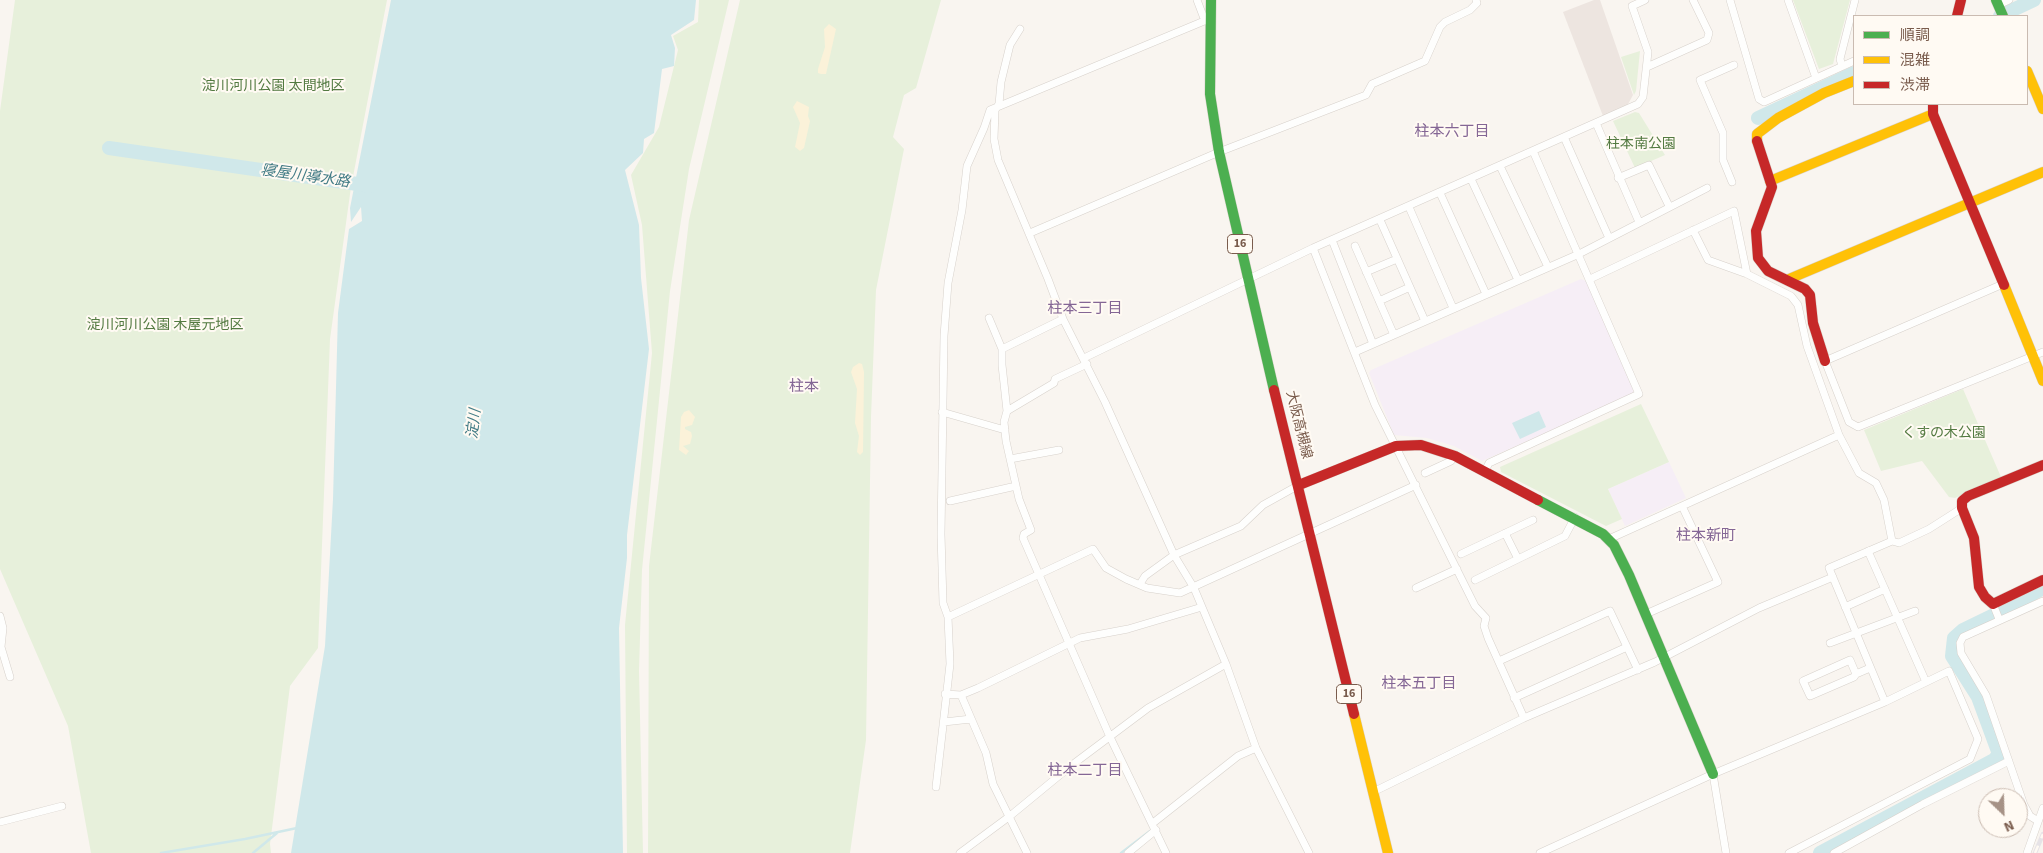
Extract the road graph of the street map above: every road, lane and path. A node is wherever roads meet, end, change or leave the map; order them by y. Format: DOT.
graph roads {
  1 [pos="1197,0"];
  2 [pos="1211,0"];
  3 [pos="1476,0"];
  4 [pos="1644,0"];
  5 [pos="1694,0"];
  6 [pos="1730,0"];
  7 [pos="1788,0"];
  8 [pos="1855,0"];
  9 [pos="1961,0"];
  10 [pos="2009,0"];
  11 [pos="1997,2"];
  12 [pos="1957,15"];
  13 [pos="2003,15"];
  14 [pos="1207,20"];
  15 [pos="1020,29"];
  16 [pos="1853,61"];
  17 [pos="1734,65"];
  18 [pos="1842,66"];
  19 [pos="1647,67"];
  20 [pos="2028,73"];
  21 [pos="1816,78"];
  22 [pos="1853,81"];
  23 [pos="999,104"];
  24 [pos="1933,109"];
  25 [pos="2043,109"];
  26 [pos="1596,123"];
  27 [pos="1564,137"];
  28 [pos="1534,151"];
  29 [pos="1219,152"];
  30 [pos="1500,166"];
  31 [pos="2043,172"];
  32 [pos="1618,178"];
  33 [pos="1471,179"];
  34 [pos="1770,181"];
  35 [pos="1732,182"];
  36 [pos="1707,188"];
  37 [pos="1440,193"];
  38 [pos="1969,203"];
  39 [pos="1669,206"];
  40 [pos="1408,207"];
  41 [pos="1380,220"];
  42 [pos="1639,222"];
  43 [pos="1693,230"];
  44 [pos="1030,233"];
  45 [pos="1609,238"];
  46 [pos="1332,240"];
  47 [pos="1355,246"];
  48 [pos="1313,248"];
  49 [pos="1579,254"];
  50 [pos="1397,259"];
  51 [pos="1548,267"];
  52 [pos="1366,272"];
  53 [pos="1747,274"];
  54 [pos="1247,279"];
  55 [pos="1590,279"];
  56 [pos="1789,279"];
  57 [pos="1518,280"];
  58 [pos="2003,284"];
  59 [pos="1410,287"];
  60 [pos="1486,294"];
  61 [pos="1379,302"];
  62 [pos="1453,308"];
  63 [pos="989,318"];
  64 [pos="1063,319"];
  65 [pos="1425,321"];
  66 [pos="1394,335"];
  67 [pos="1373,344"];
  68 [pos="1002,349"];
  69 [pos="1355,352"];
  70 [pos="2038,354"];
  71 [pos="1085,361"];
  72 [pos="1825,361"];
  73 [pos="2043,381"];
  74 [pos="1007,411"];
  75 [pos="942,412"];
  76 [pos="1005,430"];
  77 [pos="1839,435"];
  78 [pos="1396,446"];
  79 [pos="1059,450"];
  80 [pos="1455,456"];
  81 [pos="1010,459"];
  82 [pos="2043,465"];
  83 [pos="1485,471"];
  84 [pos="1425,473"];
  85 [pos="1298,485"];
  86 [pos="1416,485"];
  87 [pos="1016,486"];
  88 [pos="950,501"];
  89 [pos="1682,506"];
  90 [pos="1962,508"];
  91 [pos="1575,517"];
  92 [pos="1533,520"];
  93 [pos="1506,533"];
  94 [pos="1311,534"];
  95 [pos="1609,540"];
  96 [pos="1892,541"];
  97 [pos="1868,551"];
  98 [pos="1461,554"];
  99 [pos="1174,555"];
  100 [pos="1518,559"];
  101 [pos="1457,569"];
  102 [pos="1038,573"];
  103 [pos="1832,577"];
  104 [pos="1475,580"];
  105 [pos="2043,580"];
  106 [pos="1140,584"];
  107 [pos="1194,588"];
  108 [pos="1416,588"];
  109 [pos="1885,589"];
  110 [pos="2043,601"];
  111 [pos="1993,604"];
  112 [pos="1845,606"];
  113 [pos="1202,607"];
  114 [pos="1915,611"];
  115 [pos="1646,614"];
  116 [pos="0,616"];
  117 [pos="948,617"];
  118 [pos="1897,619"];
  119 [pos="1999,619"];
  120 [pos="1857,634"];
  121 [pos="1068,643"];
  122 [pos="1830,643"];
  123 [pos="1627,647"];
  124 [pos="1663,657"];
  125 [pos="1499,661"];
  126 [pos="1226,664"];
  127 [pos="1870,668"];
  128 [pos="1638,670"];
  129 [pos="1856,674"];
  130 [pos="10,678"];
  131 [pos="1926,682"];
  132 [pos="946,694"];
  133 [pos="961,695"];
  134 [pos="1514,698"];
  135 [pos="1885,702"];
  136 [pos="1524,718"];
  137 [pos="971,719"];
  138 [pos="944,722"];
  139 [pos="1110,737"];
  140 [pos="1256,748"];
  141 [pos="2009,761"];
  142 [pos="1714,774"];
  143 [pos="936,787"];
  144 [pos="1373,792"];
  145 [pos="62,806"];
  146 [pos="2043,808"];
  147 [pos="1010,816"];
  148 [pos="2038,821"];
  149 [pos="0,822"];
  150 [pos="1153,823"];
  151 [pos="1156,830"];
  152 [pos="960,853"];
  153 [pos="1027,853"];
  154 [pos="1128,853"];
  155 [pos="1166,853"];
  156 [pos="1309,853"];
  157 [pos="1388,853"];
  158 [pos="1540,853"];
  159 [pos="1726,853"];
  160 [pos="1789,853"];
  161 [pos="1834,853"];
  162 [pos="2026,853"];
  1 -- 14 [label="street"];
  2 -- 14 [label="street, 大阪高槻線 / 16"];
  3 -- 29 [label="street"];
  4 -- 19 [label="street"];
  5 -- 19 [label="street"];
  6 -- 21 [label="street"];
  7 -- 21 [label="street"];
  8 -- 18 [label="street"];
  9 -- 12 [label="street"];
  10 -- 11 [label="street"];
  11 -- 13 [label="street"];
  14 -- 23 [label="street"];
  14 -- 29 [label="street, 大阪高槻線 / 16"];
  15 -- 23 [label="street"];
  16 -- 18 [label="street"];
  17 -- 35 [label="street"];
  18 -- 21 [label="street"];
  19 -- 26 [label="street"];
  20 -- 25 [label="street"];
  22 -- 34 [label="street"];
  23 -- 44 [label="street"];
  23 -- 75 [label="street"];
  24 -- 34 [label="street"];
  24 -- 38 [label="street"];
  26 -- 27 [label="street"];
  26 -- 32 [label="street"];
  27 -- 28 [label="street"];
  27 -- 45 [label="street"];
  28 -- 30 [label="street"];
  28 -- 49 [label="street"];
  29 -- 44 [label="street"];
  29 -- 54 [label="street, 大阪高槻線 / 16"];
  30 -- 33 [label="street"];
  30 -- 51 [label="street"];
  31 -- 38 [label="street"];
  32 -- 39 [label="street"];
  32 -- 42 [label="street"];
  33 -- 37 [label="street"];
  33 -- 57 [label="street"];
  34 -- 56 [label="street"];
  36 -- 39 [label="street"];
  37 -- 40 [label="street"];
  37 -- 60 [label="street"];
  38 -- 56 [label="street"];
  38 -- 58 [label="street"];
  39 -- 42 [label="street"];
  40 -- 41 [label="street"];
  40 -- 62 [label="street"];
  41 -- 46 [label="street"];
  41 -- 50 [label="street"];
  42 -- 45 [label="street"];
  43 -- 53 [label="street"];
  43 -- 53 [label="street"];
  43 -- 55 [label="street"];
  44 -- 64 [label="street"];
  45 -- 49 [label="street"];
  46 -- 48 [label="street"];
  46 -- 67 [label="street"];
  47 -- 52 [label="street"];
  48 -- 54 [label="street"];
  48 -- 69 [label="street"];
  49 -- 51 [label="street"];
  49 -- 55 [label="street"];
  50 -- 52 [label="street"];
  50 -- 59 [label="street"];
  51 -- 57 [label="street"];
  52 -- 61 [label="street"];
  53 -- 77 [label="street"];
  54 -- 71 [label="street"];
  54 -- 85 [label="street, 大阪高槻線 / 16"];
  55 -- 83 [label="street"];
  56 -- 72 [label="street"];
  57 -- 60 [label="street"];
  58 -- 70 [label="street"];
  58 -- 72 [label="street"];
  59 -- 61 [label="street"];
  59 -- 65 [label="street"];
  60 -- 62 [label="street"];
  61 -- 66 [label="street"];
  62 -- 65 [label="street"];
  63 -- 68 [label="street"];
  64 -- 68 [label="street"];
  64 -- 71 [label="street"];
  65 -- 66 [label="street"];
  66 -- 67 [label="street"];
  67 -- 69 [label="street"];
  68 -- 74 [label="street"];
  69 -- 78 [label="street"];
  70 -- 72 [label="street"];
  70 -- 73 [label="street"];
  71 -- 74 [label="street"];
  71 -- 99 [label="street"];
  74 -- 76 [label="street"];
  75 -- 76 [label="street"];
  75 -- 117 [label="street"];
  76 -- 81 [label="street"];
  77 -- 89 [label="street"];
  77 -- 96 [label="street"];
  78 -- 80 [label="street"];
  78 -- 85 [label="street"];
  78 -- 86 [label="street"];
  79 -- 81 [label="street"];
  80 -- 83 [label="street"];
  80 -- 84 [label="street"];
  81 -- 87 [label="street"];
  82 -- 90 [label="street"];
  83 -- 91 [label="street"];
  85 -- 94 [label="street, 大阪高槻線 / 16"];
  85 -- 99 [label="street"];
  86 -- 94 [label="street"];
  86 -- 101 [label="street"];
  87 -- 88 [label="street"];
  87 -- 102 [label="street"];
  89 -- 95 [label="street"];
  89 -- 115 [label="street"];
  90 -- 96 [label="street"];
  90 -- 111 [label="street"];
  91 -- 95 [label="street"];
  91 -- 100 [label="street"];
  92 -- 93 [label="street"];
  93 -- 98 [label="street"];
  93 -- 100 [label="street"];
  94 -- 107 [label="street"];
  94 -- 144 [label="street, 大阪高槻線 / 16"];
  95 -- 115 [label="street"];
  96 -- 97 [label="street"];
  97 -- 103 [label="street"];
  97 -- 109 [label="street"];
  99 -- 106 [label="street"];
  99 -- 107 [label="street"];
  100 -- 104 [label="street"];
  101 -- 108 [label="street"];
  101 -- 125 [label="street"];
  102 -- 106 [label="street"];
  102 -- 117 [label="street"];
  102 -- 121 [label="street"];
  103 -- 112 [label="street"];
  103 -- 124 [label="street"];
  105 -- 111 [label="street"];
  106 -- 107 [label="street"];
  107 -- 113 [label="street"];
  109 -- 112 [label="street"];
  109 -- 118 [label="street"];
  110 -- 119 [label="street"];
  111 -- 119 [label="street"];
  112 -- 120 [label="street"];
  113 -- 121 [label="street"];
  113 -- 126 [label="street"];
  114 -- 118 [label="street"];
  115 -- 124 [label="street"];
  116 -- 130 [label="street"];
  117 -- 132 [label="street"];
  118 -- 120 [label="street"];
  118 -- 131 [label="street"];
  119 -- 141 [label="street"];
  120 -- 122 [label="street"];
  120 -- 127 [label="street"];
  121 -- 133 [label="street"];
  121 -- 139 [label="street"];
  123 -- 125 [label="street"];
  123 -- 128 [label="street"];
  123 -- 134 [label="street"];
  124 -- 128 [label="street"];
  124 -- 142 [label="street"];
  125 -- 134 [label="street"];
  126 -- 139 [label="street"];
  126 -- 140 [label="street"];
  127 -- 129 [label="street"];
  127 -- 135 [label="street"];
  128 -- 136 [label="street"];
  129 -- 129 [label="street"];
  131 -- 135 [label="street"];
  131 -- 160 [label="street"];
  132 -- 133 [label="street"];
  132 -- 138 [label="street"];
  133 -- 137 [label="street"];
  134 -- 136 [label="street"];
  135 -- 142 [label="street"];
  136 -- 144 [label="street"];
  137 -- 138 [label="street"];
  137 -- 147 [label="street"];
  138 -- 143 [label="street"];
  139 -- 147 [label="street"];
  139 -- 150 [label="street"];
  140 -- 150 [label="street"];
  140 -- 156 [label="street"];
  141 -- 148 [label="street"];
  141 -- 161 [label="street"];
  142 -- 158 [label="street"];
  142 -- 159 [label="street"];
  144 -- 157 [label="street, 大阪高槻線 / 16"];
  145 -- 149 [label="street"];
  146 -- 148 [label="street"];
  147 -- 152 [label="street"];
  147 -- 153 [label="street"];
  148 -- 162 [label="street"];
  150 -- 151 [label="street"];
  151 -- 154 [label="street"];
  151 -- 155 [label="street"];
}
